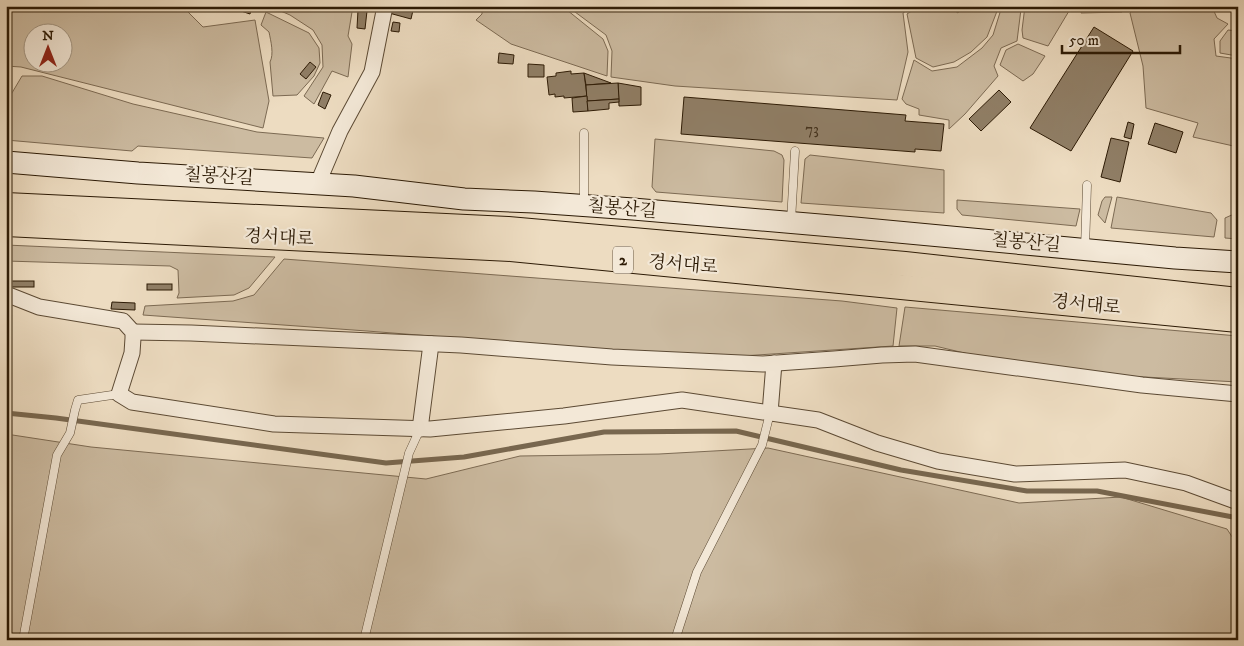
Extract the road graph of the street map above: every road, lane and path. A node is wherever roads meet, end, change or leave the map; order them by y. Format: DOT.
graph roads {
  1 [pos="385,6"];
  2 [pos="584,133"];
  3 [pos="795,151"];
  4 [pos="6,162"];
  5 [pos="318,183"];
  6 [pos="1087,185"];
  7 [pos="6,205"];
  8 [pos="584,206"];
  9 [pos="791,223"];
  10 [pos="6,224"];
  11 [pos="1085,249"];
  12 [pos="1238,262"];
  13 [pos="6,294"];
  14 [pos="1238,300"];
  15 [pos="1238,320"];
  16 [pos="133,332"];
  17 [pos="431,344"];
  18 [pos="774,363"];
  19 [pos="119,394"];
  20 [pos="1238,394"];
  21 [pos="768,420"];
  22 [pos="420,429"];
  23 [pos="1238,502"];
  24 [pos="23,640"];
  25 [pos="364,640"];
  26 [pos="675,640"];
  1 -- 5 [label="street"];
  2 -- 8 [label="lane"];
  3 -- 9 [label="lane"];
  4 -- 5 [label="street, 칠봉산길"];
  5 -- 8 [label="street, 칠봉산길"];
  6 -- 11 [label="lane"];
  7 -- 14 [label="main road, 경서대로 / 2"];
  8 -- 9 [label="street, 칠봉산길"];
  9 -- 11 [label="street, 칠봉산길"];
  10 -- 15 [label="main road, 경서대로 / 2"];
  11 -- 12 [label="street, 칠봉산길"];
  13 -- 16 [label="street"];
  16 -- 17 [label="street"];
  16 -- 19 [label="street"];
  17 -- 18 [label="street"];
  17 -- 22 [label="street"];
  18 -- 20 [label="street"];
  18 -- 21 [label="street"];
  19 -- 22 [label="street"];
  19 -- 24 [label="lane"];
  21 -- 22 [label="street"];
  21 -- 23 [label="street"];
  21 -- 26 [label="lane"];
  22 -- 25 [label="lane"];
}
